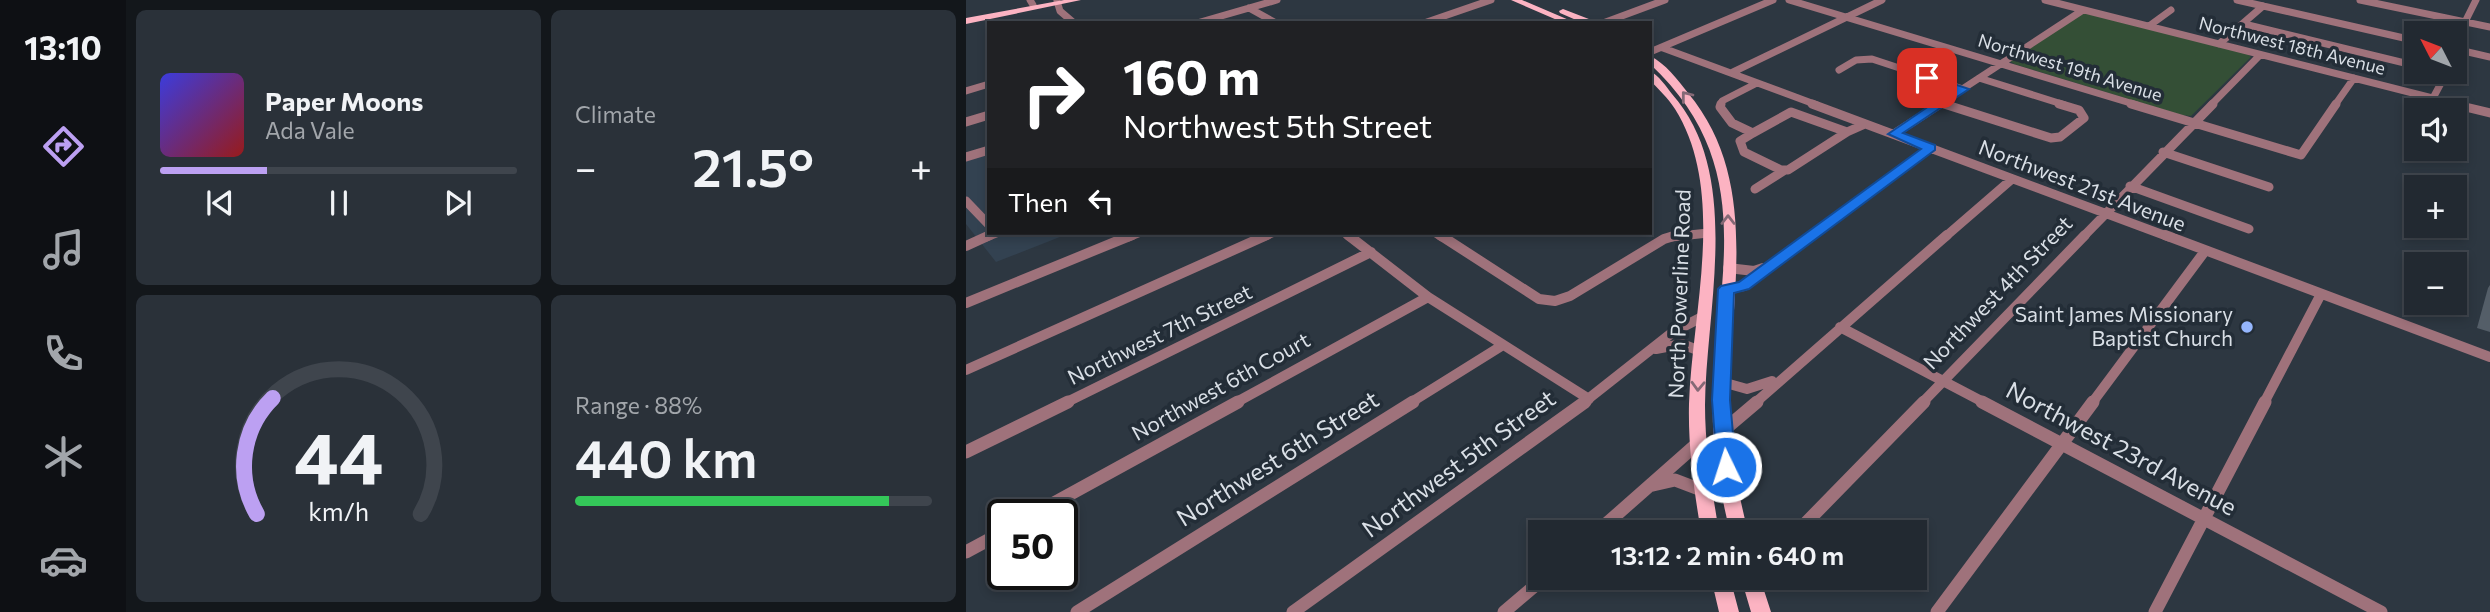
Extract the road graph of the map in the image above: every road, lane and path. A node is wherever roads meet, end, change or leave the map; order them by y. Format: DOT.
graph roads {
  1 [pos="1077,0"];
  2 [pos="1277,0"];
  3 [pos="1492,0"];
  4 [pos="1515,0"];
  5 [pos="1535,0"];
  6 [pos="1665,0"];
  7 [pos="1773,0"];
  8 [pos="1789,0"];
  9 [pos="1882,0"];
  10 [pos="2045,0"];
  11 [pos="2237,0"];
  12 [pos="2360,0"];
  13 [pos="2420,0"];
  14 [pos="2476,0"];
  15 [pos="1059,1"];
  16 [pos="1031,3"];
  17 [pos="2263,6"];
  18 [pos="1249,8"];
  19 [pos="2083,10"];
  20 [pos="2171,10"];
  21 [pos="2412,11"];
  22 [pos="1846,17"];
  23 [pos="968,20"];
  24 [pos="1072,21"];
  25 [pos="1204,21"];
  26 [pos="1272,21"];
  27 [pos="1430,21"];
  28 [pos="1567,21"];
  29 [pos="1586,21"];
  30 [pos="1608,21"];
  31 [pos="2460,21"];
  32 [pos="2466,21"];
  33 [pos="2468,23"];
  34 [pos="2244,24"];
  35 [pos="2149,26"];
  36 [pos="2490,27"];
  37 [pos="2404,38"];
  38 [pos="2219,44"];
  39 [pos="1663,48"];
  40 [pos="1652,51"];
  41 [pos="2468,53"];
  42 [pos="2260,55"];
  43 [pos="2490,57"];
  44 [pos="1652,62"];
  45 [pos="2404,63"];
  46 [pos="2001,64"];
  47 [pos="1839,70"];
  48 [pos="1731,73"];
  49 [pos="1652,76"];
  50 [pos="1929,78"];
  51 [pos="1979,78"];
  52 [pos="2354,78"];
  53 [pos="1757,83"];
  54 [pos="2439,84"];
  55 [pos="987,85"];
  56 [pos="1963,89"];
  57 [pos="966,91"];
  58 [pos="1904,93"];
  59 [pos="2433,98"];
  60 [pos="1942,103"];
  61 [pos="2467,107"];
  62 [pos="2490,113"];
  63 [pos="987,116"];
  64 [pos="966,122"];
  65 [pos="1862,122"];
  66 [pos="2193,122"];
  67 [pos="1690,127"];
  68 [pos="1847,132"];
  69 [pos="1753,133"];
  70 [pos="1710,134"];
  71 [pos="1894,134"];
  72 [pos="1930,148"];
  73 [pos="987,151"];
  74 [pos="2163,152"];
  75 [pos="966,157"];
  76 [pos="1786,170"];
  77 [pos="2012,179"];
  78 [pos="2130,186"];
  79 [pos="2269,187"];
  80 [pos="1755,189"];
  81 [pos="966,201"];
  82 [pos="2104,213"];
  83 [pos="986,222"];
  84 [pos="2249,229"];
  85 [pos="1709,233"];
  86 [pos="991,235"];
  87 [pos="1133,235"];
  88 [pos="1268,235"];
  89 [pos="1348,235"];
  90 [pos="1439,235"];
  91 [pos="966,246"];
  92 [pos="2205,251"];
  93 [pos="1371,252"];
  94 [pos="1772,265"];
  95 [pos="1728,268"];
  96 [pos="1706,270"];
  97 [pos="1726,289"];
  98 [pos="2321,294"];
  99 [pos="1428,296"];
  100 [pos="966,303"];
  101 [pos="1702,317"];
  102 [pos="1840,327"];
  103 [pos="1724,340"];
  104 [pos="1503,345"];
  105 [pos="1650,351"];
  106 [pos="1700,352"];
  107 [pos="2490,357"];
  108 [pos="966,370"];
  109 [pos="1784,376"];
  110 [pos="1944,381"];
  111 [pos="1722,382"];
  112 [pos="1589,398"];
  113 [pos="1724,430"];
  114 [pos="1699,443"];
  115 [pos="2063,444"];
  116 [pos="966,452"];
  117 [pos="1651,486"];
  118 [pos="1704,491"];
  119 [pos="1061,499"];
  120 [pos="2205,519"];
  121 [pos="1611,520"];
  122 [pos="1710,520"];
  123 [pos="1737,520"];
  124 [pos="1809,520"];
  125 [pos="987,541"];
  126 [pos="966,552"];
  127 [pos="1530,590"];
  128 [pos="1724,590"];
  129 [pos="1755,590"];
  130 [pos="1728,611"];
  131 [pos="1077,612"];
  132 [pos="1293,612"];
  133 [pos="1504,612"];
  134 [pos="1761,612"];
  135 [pos="1937,612"];
  136 [pos="2155,612"];
  137 [pos="2381,612"];
  1 -- 15 [label="main road"];
  2 -- 18 [label="street"];
  3 -- 27 [label="street"];
  4 -- 28 [label="main road"];
  5 -- 29 [label="main road"];
  6 -- 30 [label="street"];
  7 -- 39 [label="street"];
  8 -- 22 [label="street, Northwest 19th Avenue"];
  9 -- 22 [label="street"];
  10 -- 19 [label="street, Northwest 18th Avenue"];
  11 -- 17 [label="street"];
  12 -- 21 [label="street"];
  13 -- 21 [label="street"];
  14 -- 32 [label="street"];
  15 -- 16 [label="main road"];
  15 -- 23 [label="main road"];
  15 -- 24 [label="street"];
  16 -- 23 [label="main road"];
  17 -- 34 [label="street"];
  17 -- 37 [label="street"];
  18 -- 25 [label="street"];
  18 -- 26 [label="street"];
  19 -- 35 [label="street, Northwest 18th Avenue"];
  19 -- 46 [label="street"];
  20 -- 35 [label="street"];
  21 -- 31 [label="street"];
  22 -- 46 [label="street, Northwest 19th Avenue"];
  22 -- 48 [label="street"];
  33 -- 36 [label="street"];
  34 -- 38 [label="street"];
  34 -- 45 [label="street"];
  35 -- 38 [label="street, Northwest 18th Avenue"];
  38 -- 42 [label="street, Northwest 18th Avenue"];
  39 -- 40 [label="street"];
  39 -- 48 [label="street, Northwest 21st Avenue"];
  41 -- 43 [label="street"];
  42 -- 52 [label="street, Northwest 18th Avenue"];
  42 -- 66 [label="street, Northwest 4th Street"];
  70 -- 44 [label="main road, North Powerline Road, one-way"];
  46 -- 51 [label="street"];
  46 -- 66 [label="street, Northwest 19th Avenue"];
  47 -- 50 [label="street"];
  48 -- 53 [label="street, Northwest 21st Avenue"];
  49 -- 67 [label="main road, North Powerline Road"];
  50 -- 56 [label="street"];
  50 -- 58 [label="street"];
  51 -- 56 [label="street"];
  51 -- 60 [label="street"];
  52 -- 59 [label="street, Northwest 18th Avenue"];
  52 -- 66 [label="street, Northwest 19th Avenue"];
  53 -- 65 [label="street, Northwest 21st Avenue"];
  53 -- 69 [label="street"];
  54 -- 59 [label="street"];
  55 -- 57 [label="street"];
  56 -- 60 [label="street"];
  60 -- 71 [label="street"];
  61 -- 62 [label="street, Northwest 18th Avenue"];
  63 -- 64 [label="street"];
  65 -- 68 [label="street"];
  65 -- 71 [label="street, Northwest 21st Avenue"];
  66 -- 74 [label="street, Northwest 4th Street"];
  67 -- 70 [label="main road"];
  67 -- 85 [label="main road, North Powerline Road"];
  68 -- 69 [label="street"];
  68 -- 76 [label="street"];
  69 -- 76 [label="street"];
  95 -- 70 [label="main road, North Powerline Road, one-way"];
  71 -- 72 [label="street, Northwest 21st Avenue"];
  72 -- 77 [label="street, Northwest 21st Avenue"];
  72 -- 94 [label="street"];
  73 -- 75 [label="street"];
  74 -- 78 [label="street, Northwest 4th Street"];
  74 -- 79 [label="street"];
  76 -- 80 [label="street"];
  77 -- 82 [label="street, Northwest 21st Avenue"];
  77 -- 102 [label="street"];
  78 -- 82 [label="street, Northwest 4th Street"];
  78 -- 84 [label="street"];
  81 -- 83 [label="street"];
  82 -- 92 [label="street, Northwest 21st Avenue"];
  82 -- 110 [label="street, Northwest 4th Street"];
  85 -- 90 [label="street"];
  85 -- 96 [label="main road, North Powerline Road"];
  86 -- 91 [label="street"];
  87 -- 100 [label="street"];
  88 -- 108 [label="street"];
  89 -- 93 [label="street"];
  92 -- 98 [label="street, Northwest 21st Avenue"];
  92 -- 115 [label="street"];
  93 -- 99 [label="street"];
  93 -- 116 [label="street, Northwest 7th Street"];
  94 -- 95 [label="street"];
  94 -- 97 [label="street"];
  95 -- 97 [label="main road, North Powerline Road"];
  96 -- 97 [label="main road"];
  96 -- 101 [label="main road, North Powerline Road"];
  97 -- 103 [label="main road, North Powerline Road"];
  98 -- 107 [label="street, Northwest 21st Avenue"];
  98 -- 120 [label="street"];
  99 -- 104 [label="street"];
  99 -- 119 [label="street, Northwest 6th Court"];
  101 -- 103 [label="main road"];
  101 -- 105 [label="street, Northwest 5th Street"];
  101 -- 106 [label="main road, North Powerline Road"];
  102 -- 109 [label="street"];
  102 -- 110 [label="street, Northwest 23rd Avenue"];
  103 -- 111 [label="main road, North Powerline Road"];
  104 -- 112 [label="street"];
  104 -- 131 [label="street, Northwest 6th Street"];
  105 -- 106 [label="street, Northwest 5th Street"];
  105 -- 112 [label="street, Northwest 5th Street"];
  106 -- 114 [label="main road, North Powerline Road, one-way"];
  109 -- 111 [label="street"];
  109 -- 113 [label="street"];
  110 -- 115 [label="street, Northwest 23rd Avenue"];
  110 -- 124 [label="street, Northwest 4th Street"];
  111 -- 113 [label="main road, North Powerline Road"];
  112 -- 132 [label="street, Northwest 5th Street"];
  113 -- 123 [label="main road, North Powerline Road"];
  114 -- 117 [label="street"];
  114 -- 118 [label="main road, North Powerline Road"];
  115 -- 120 [label="street, Northwest 23rd Avenue"];
  115 -- 135 [label="street"];
  117 -- 118 [label="street"];
  117 -- 121 [label="street"];
  118 -- 122 [label="main road, North Powerline Road"];
  120 -- 136 [label="street"];
  120 -- 137 [label="street, Northwest 23rd Avenue"];
  125 -- 126 [label="street"];
  127 -- 133 [label="street"];
  128 -- 130 [label="main road"];
  129 -- 134 [label="main road"];
}
